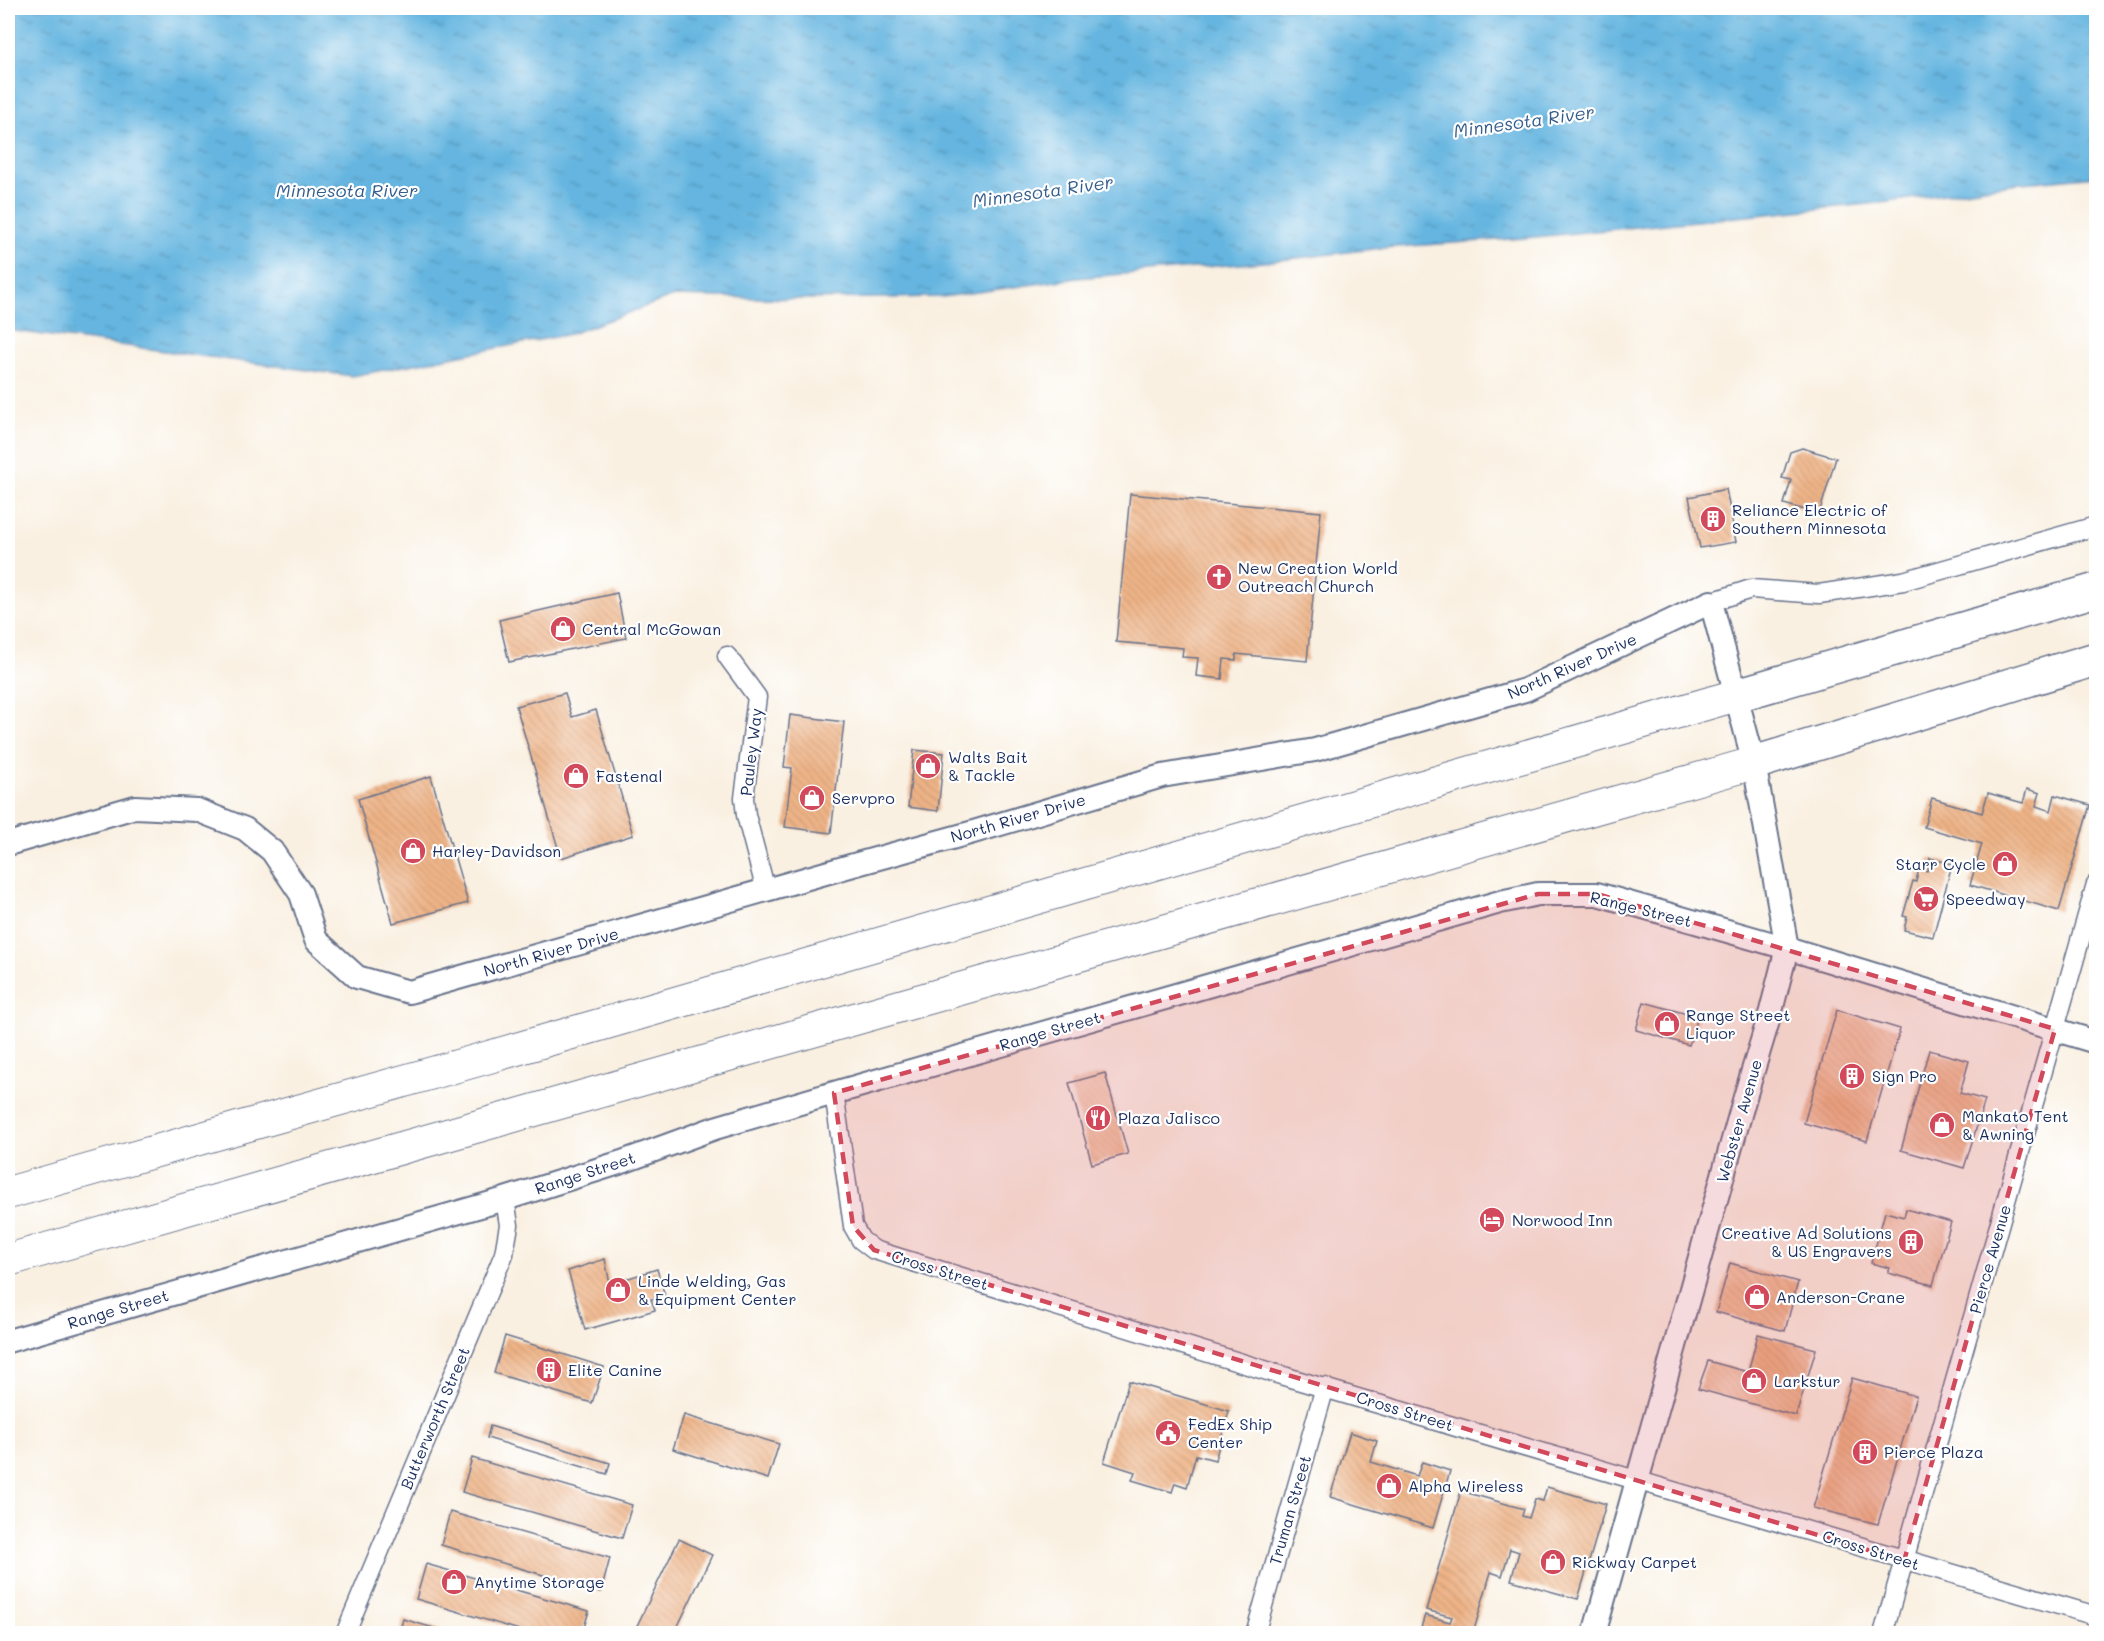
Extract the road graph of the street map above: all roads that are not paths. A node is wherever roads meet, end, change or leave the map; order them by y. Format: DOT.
graph roads {
  1 [pos="2097,526"];
  2 [pos="2097,590"];
  3 [pos="1711,602"];
  4 [pos="727,656"];
  5 [pos="2097,659"];
  6 [pos="1737,695"];
  7 [pos="1754,763"];
  8 [pos="8,844"];
  9 [pos="2097,884"];
  10 [pos="766,891"];
  11 [pos="1787,948"];
  12 [pos="2055,1029"];
  13 [pos="2097,1042"];
  14 [pos="834,1093"];
  15 [pos="8,1193"];
  16 [pos="505,1199"];
  17 [pos="8,1260"];
  18 [pos="8,1341"];
  19 [pos="1325,1387"];
  20 [pos="1638,1479"];
  21 [pos="1904,1561"];
  22 [pos="2097,1616"];
  23 [pos="345,1634"];
  24 [pos="1255,1634"];
  25 [pos="1594,1634"];
  26 [pos="1883,1634"];
  1 -- 3 [label="street, North River Drive"];
  2 -- 6 [label="highway"];
  3 -- 6 [label="street, Webster Avenue"];
  3 -- 10 [label="street, North River Drive"];
  4 -- 10 [label="street, Pauley Way"];
  5 -- 7 [label="highway"];
  6 -- 7 [label="street, Webster Avenue"];
  6 -- 15 [label="highway"];
  7 -- 11 [label="street, Webster Avenue"];
  7 -- 17 [label="highway"];
  8 -- 10 [label="street, North River Drive"];
  9 -- 12 [label="street, Pierce Avenue"];
  11 -- 12 [label="street, Range Street"];
  11 -- 14 [label="street, Range Street"];
  11 -- 20 [label="street, Webster Avenue"];
  12 -- 13 [label="street, Range Street"];
  12 -- 21 [label="street, Pierce Avenue"];
  14 -- 16 [label="street, Range Street"];
  14 -- 19 [label="street, Cross Street"];
  16 -- 18 [label="street, Range Street"];
  16 -- 23 [label="street, Butterworth Street"];
  19 -- 20 [label="street, Cross Street"];
  19 -- 24 [label="street, Truman Street"];
  20 -- 21 [label="street, Cross Street"];
  20 -- 25 [label="street, Webster Avenue"];
  21 -- 22 [label="street, Cross Street"];
  21 -- 26 [label="street, Pierce Avenue"];
}
